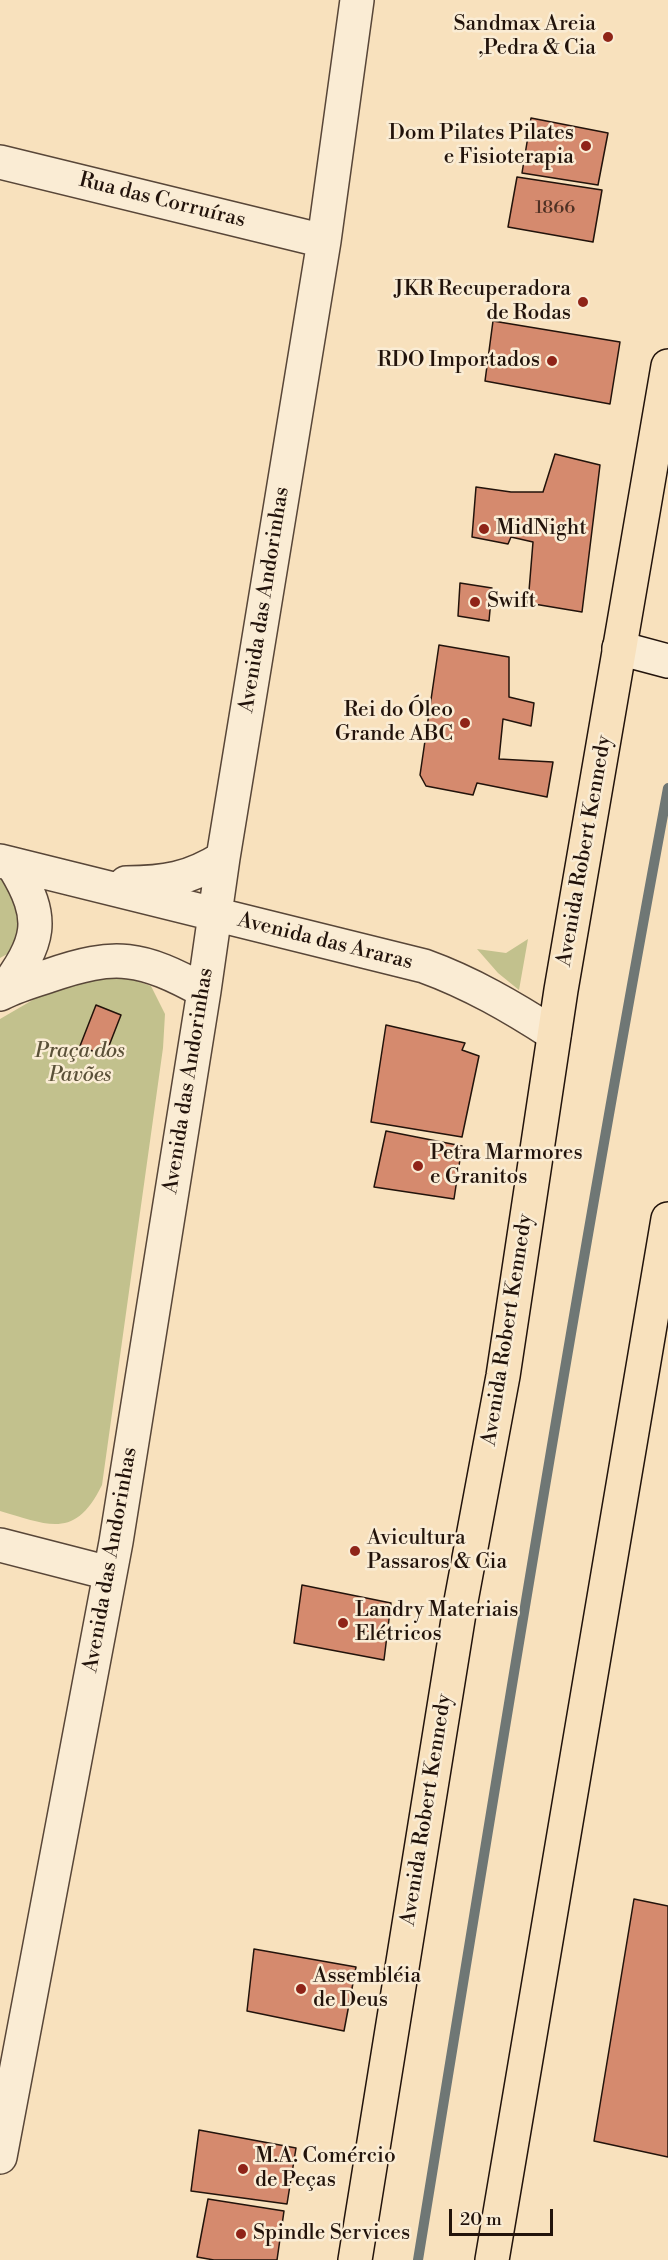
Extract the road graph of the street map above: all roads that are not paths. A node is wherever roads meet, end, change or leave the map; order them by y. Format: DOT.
graph roads {
  1 [pos="357,0"];
  2 [pos="0,162"];
  3 [pos="324,241"];
  4 [pos="668,366"];
  5 [pos="620,648"];
  6 [pos="659,659"];
  7 [pos="223,858"];
  8 [pos="7,863"];
  9 [pos="82,883"];
  10 [pos="214,915"];
  11 [pos="204,991"];
  12 [pos="2,993"];
  13 [pos="554,1034"];
  14 [pos="668,1219"];
  15 [pos="0,1545"];
  16 [pos="109,1573"];
  17 [pos="0,2157"];
  18 [pos="355,2260"];
  19 [pos="492,2260"];
  1 -- 3 [label="street, Avenida das Andorinhas"];
  2 -- 3 [label="street, Rua das Corruíras"];
  3 -- 7 [label="street, Avenida das Andorinhas"];
  4 -- 5 [label="main road, Avenida Robert Kennedy"];
  5 -- 6 [label="street"];
  5 -- 13 [label="main road, Avenida Robert Kennedy"];
  7 -- 9 [label="street, Avenida das Araras"];
  7 -- 10 [label="street, Avenida das Andorinhas"];
  8 -- 9 [label="street, Avenida das Araras"];
  8 -- 12 [label="street, Avenida das Araras"];
  9 -- 10 [label="street, Avenida das Araras"];
  10 -- 11 [label="street, Avenida das Andorinhas"];
  10 -- 13 [label="street, Avenida das Araras"];
  11 -- 12 [label="street"];
  11 -- 16 [label="street, Avenida das Andorinhas"];
  13 -- 18 [label="main road, Avenida Robert Kennedy"];
  14 -- 19 [label="main road"];
  15 -- 16 [label="street"];
  16 -- 17 [label="street, Avenida das Andorinhas"];
}
